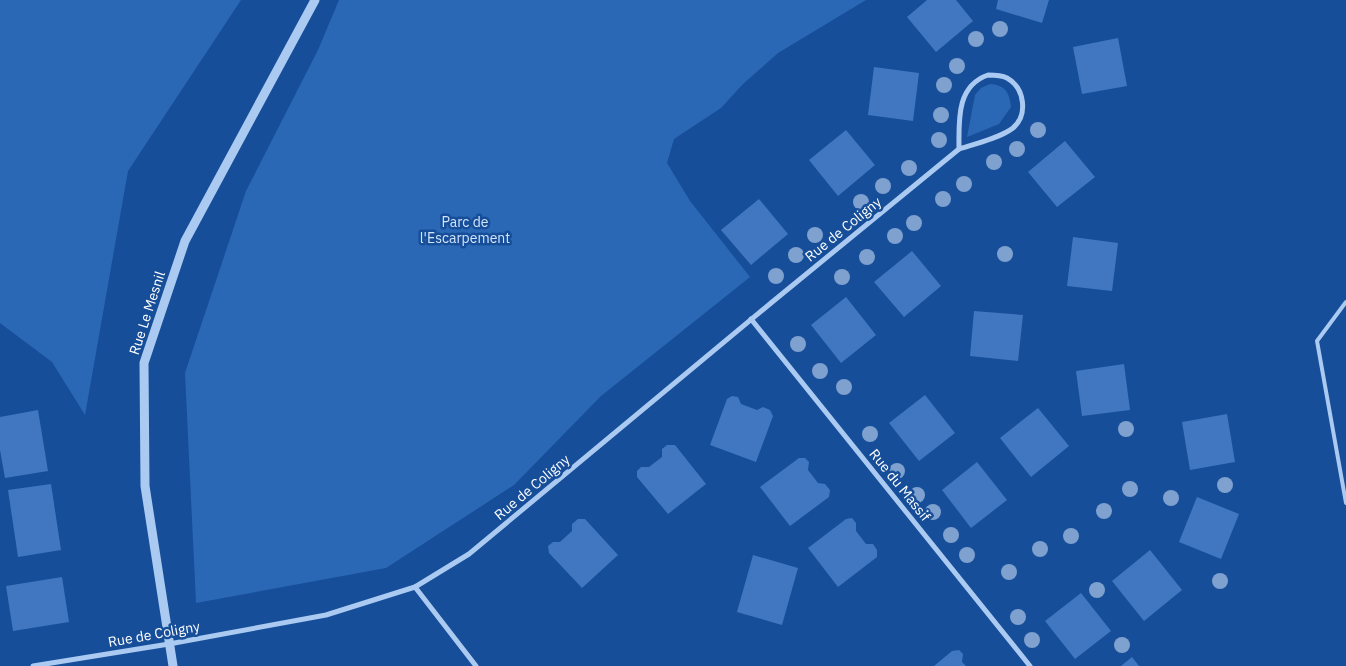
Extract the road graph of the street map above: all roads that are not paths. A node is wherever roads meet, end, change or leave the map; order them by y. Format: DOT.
graph roads {
  1 [pos="315,0"];
  2 [pos="959,150"];
  3 [pos="1346,302"];
  4 [pos="751,319"];
  5 [pos="1346,504"];
  6 [pos="415,587"];
  7 [pos="169,644"];
  8 [pos="34,666"];
  9 [pos="173,666"];
  10 [pos="476,666"];
  11 [pos="1030,666"];
  1 -- 7 [label="street, Rue Le Mesnil"];
  2 -- 2 [label="street, Rue de Coligny"];
  2 -- 4 [label="street, Rue de Coligny"];
  3 -- 5 [label="lane"];
  4 -- 6 [label="street, Rue de Coligny"];
  4 -- 11 [label="street, Rue du Massif"];
  6 -- 7 [label="street, Rue de Coligny"];
  6 -- 10 [label="street"];
  7 -- 8 [label="street, Rue de Coligny"];
  7 -- 9 [label="street, Rue Le Mesnil"];
}
